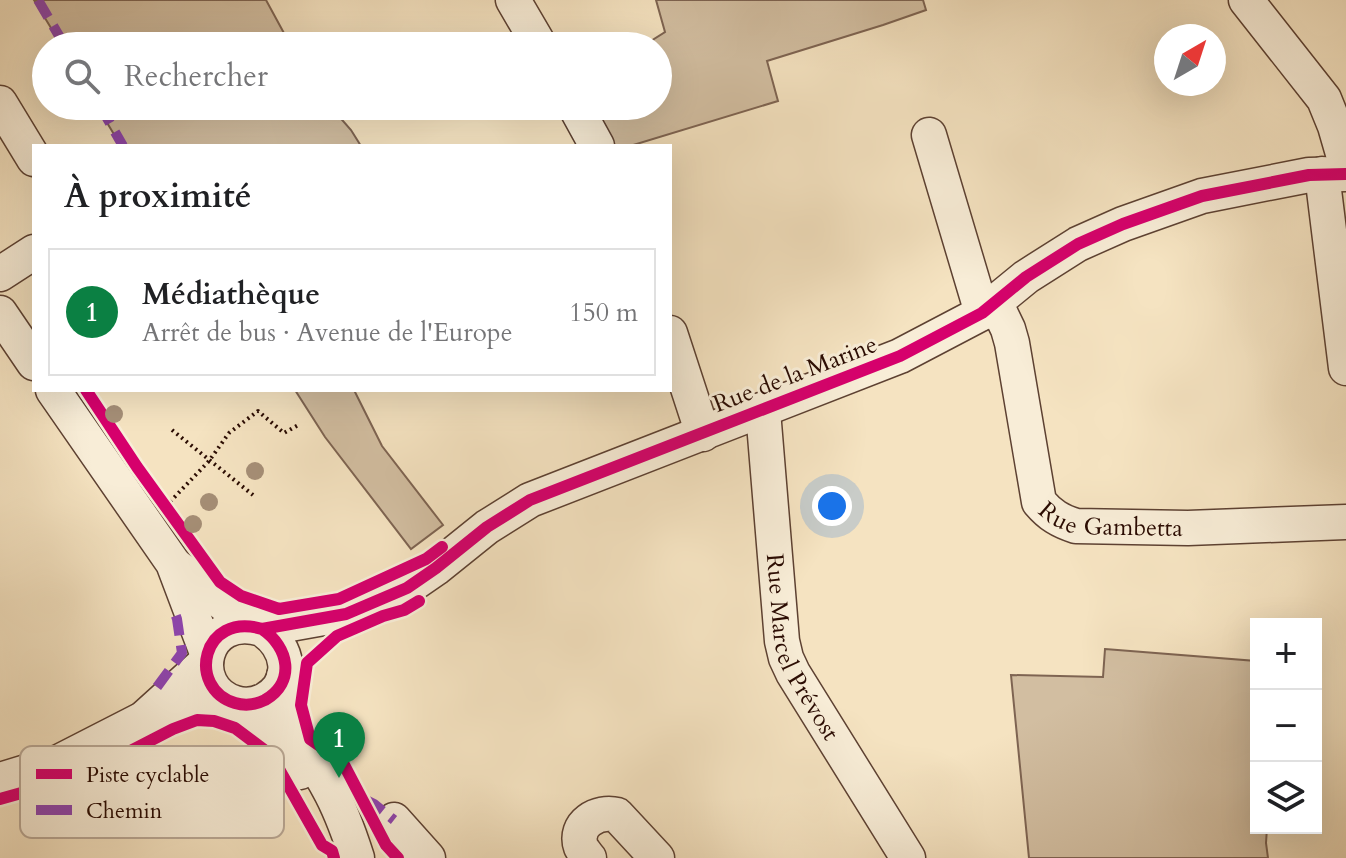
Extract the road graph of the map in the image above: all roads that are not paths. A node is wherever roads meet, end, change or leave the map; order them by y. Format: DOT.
graph roads {
  1 [pos="513,0"];
  2 [pos="1246,0"];
  3 [pos="532,32"];
  4 [pos="0,103"];
  5 [pos="583,120"];
  6 [pos="929,135"];
  7 [pos="596,144"];
  8 [pos="32,156"];
  9 [pos="1338,171"];
  10 [pos="32,253"];
  11 [pos="0,274"];
  12 [pos="989,308"];
  13 [pos="0,313"];
  14 [pos="672,339"];
  15 [pos="32,360"];
  16 [pos="1346,368"];
  17 [pos="54,392"];
  18 [pos="763,411"];
  19 [pos="703,434"];
  20 [pos="1346,522"];
  21 [pos="173,563"];
  22 [pos="346,614"];
  23 [pos="256,627"];
  24 [pos="207,657"];
  25 [pos="285,669"];
  26 [pos="233,703"];
  27 [pos="143,719"];
  28 [pos="90,746"];
  29 [pos="282,746"];
  30 [pos="284,749"];
  31 [pos="20,774"];
  32 [pos="0,780"];
  33 [pos="394,820"];
  34 [pos="331,852"];
  35 [pos="357,858"];
  36 [pos="428,858"];
  37 [pos="589,858"];
  38 [pos="657,858"];
  39 [pos="908,858"];
  1 -- 3 [label="street"];
  2 -- 9 [label="street"];
  4 -- 8 [label="street"];
  5 -- 7 [label="street"];
  6 -- 12 [label="street, Rue Gambetta"];
  9 -- 12 [label="street, Rue de la Marine"];
  9 -- 16 [label="street"];
  10 -- 11 [label="street"];
  12 -- 18 [label="street, Rue de la Marine"];
  12 -- 20 [label="street, Rue Gambetta"];
  13 -- 15 [label="street"];
  14 -- 19 [label="street"];
  17 -- 21 [label="street"];
  18 -- 19 [label="street, Rue de la Marine"];
  18 -- 39 [label="street, Rue Marcel Prévost"];
  19 -- 22 [label="street, Rue de la Marine"];
  21 -- 23 [label="street"];
  21 -- 24 [label="street"];
  22 -- 23 [label="street, Rue de la Marine"];
  22 -- 25 [label="street, Rue de la Marine"];
  23 -- 24 [label="street"];
  23 -- 25 [label="street"];
  24 -- 26 [label="street"];
  24 -- 27 [label="street"];
  25 -- 26 [label="street"];
  25 -- 35 [label="street"];
  26 -- 27 [label="street"];
  26 -- 29 [label="street"];
  27 -- 28 [label="street"];
  30 -- 34 [label="street"];
  31 -- 32 [label="street"];
  33 -- 36 [label="street"];
  37 -- 38 [label="street"];
}
